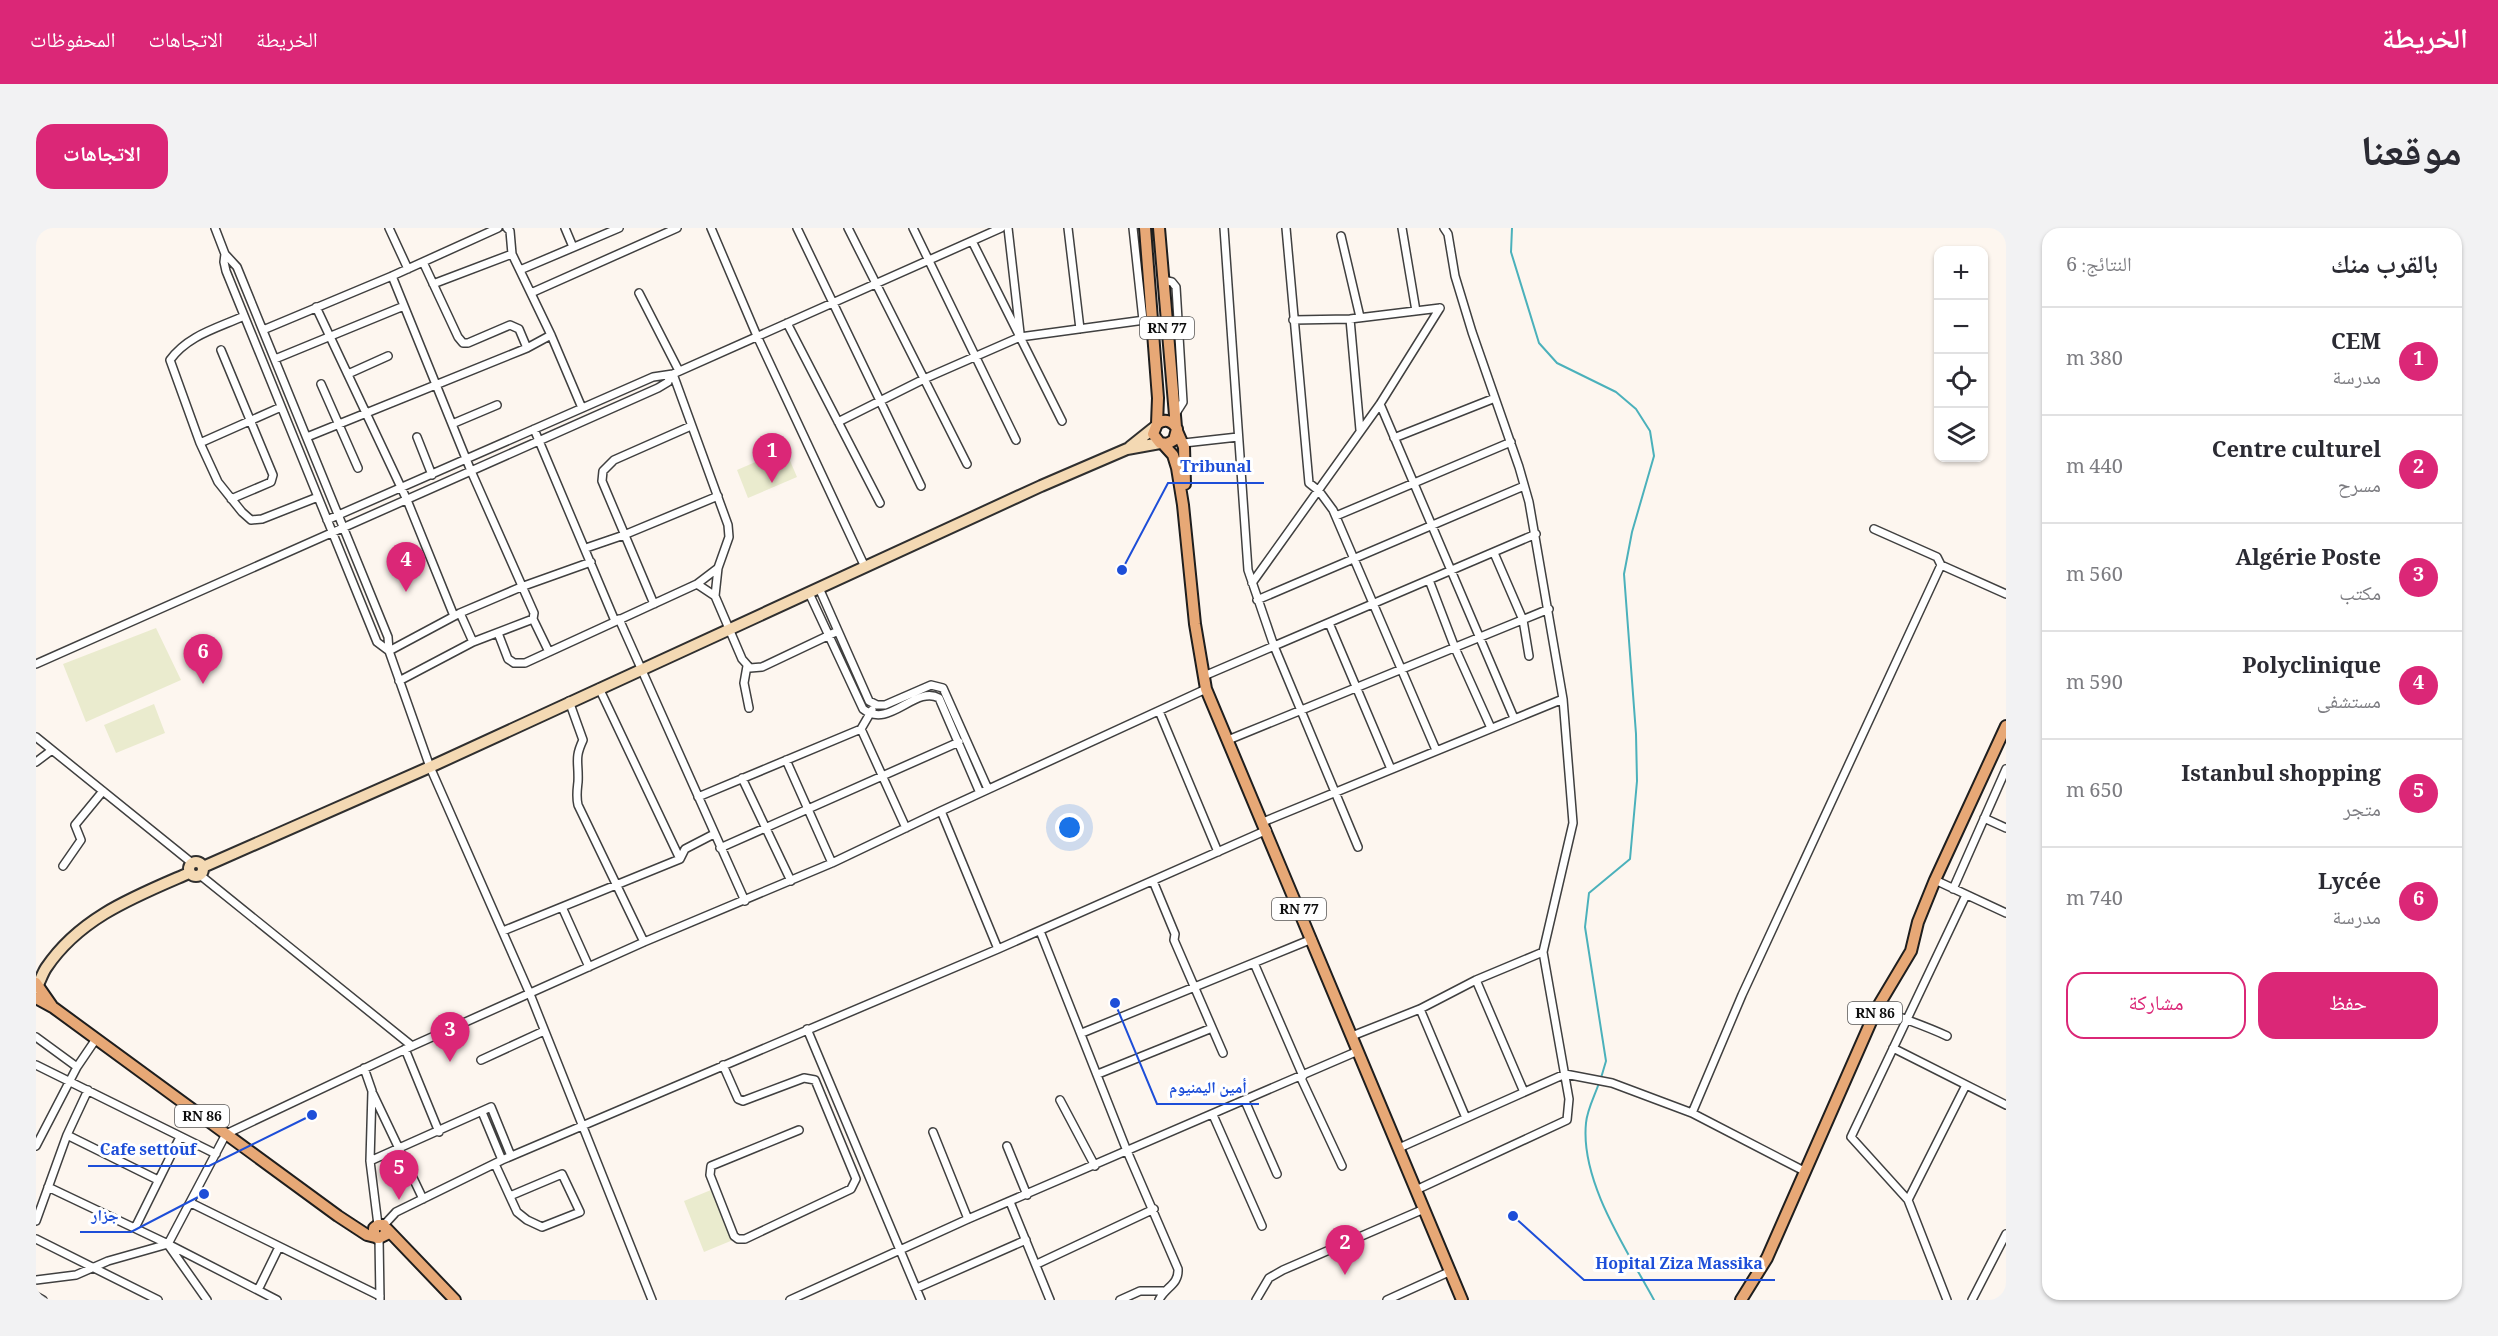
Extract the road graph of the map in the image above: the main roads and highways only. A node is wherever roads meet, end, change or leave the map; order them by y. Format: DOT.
graph roads {
  1 [pos="1145,228"];
  2 [pos="1159,228"];
  3 [pos="1156,425"];
  4 [pos="1176,429"];
  5 [pos="1162,443"];
  6 [pos="1127,449"];
  7 [pos="1184,505"];
  8 [pos="2006,726"];
  9 [pos="2003,740"];
  10 [pos="40,971"];
  11 [pos="37,985"];
  12 [pos="36,998"];
  13 [pos="54,1008"];
  14 [pos="456,1300"];
  15 [pos="1462,1300"];
  16 [pos="1742,1300"];
  1 -- 3 [label="main road, RN 77"];
  2 -- 4 [label="main road, RN 77"];
  3 -- 4 [label="main road"];
  3 -- 5 [label="main road"];
  3 -- 6 [label="main road"];
  4 -- 5 [label="main road"];
  4 -- 7 [label="main road, RN 77"];
  5 -- 6 [label="main road"];
  5 -- 7 [label="main road, RN 77"];
  6 -- 10 [label="main road"];
  7 -- 15 [label="main road, RN 77"];
  8 -- 9 [label="main road, RN 86"];
  9 -- 16 [label="main road, RN 86"];
  10 -- 11 [label="main road"];
  11 -- 13 [label="main road, RN 86"];
  12 -- 13 [label="main road, RN 86"];
  13 -- 14 [label="main road, RN 86"];
}
